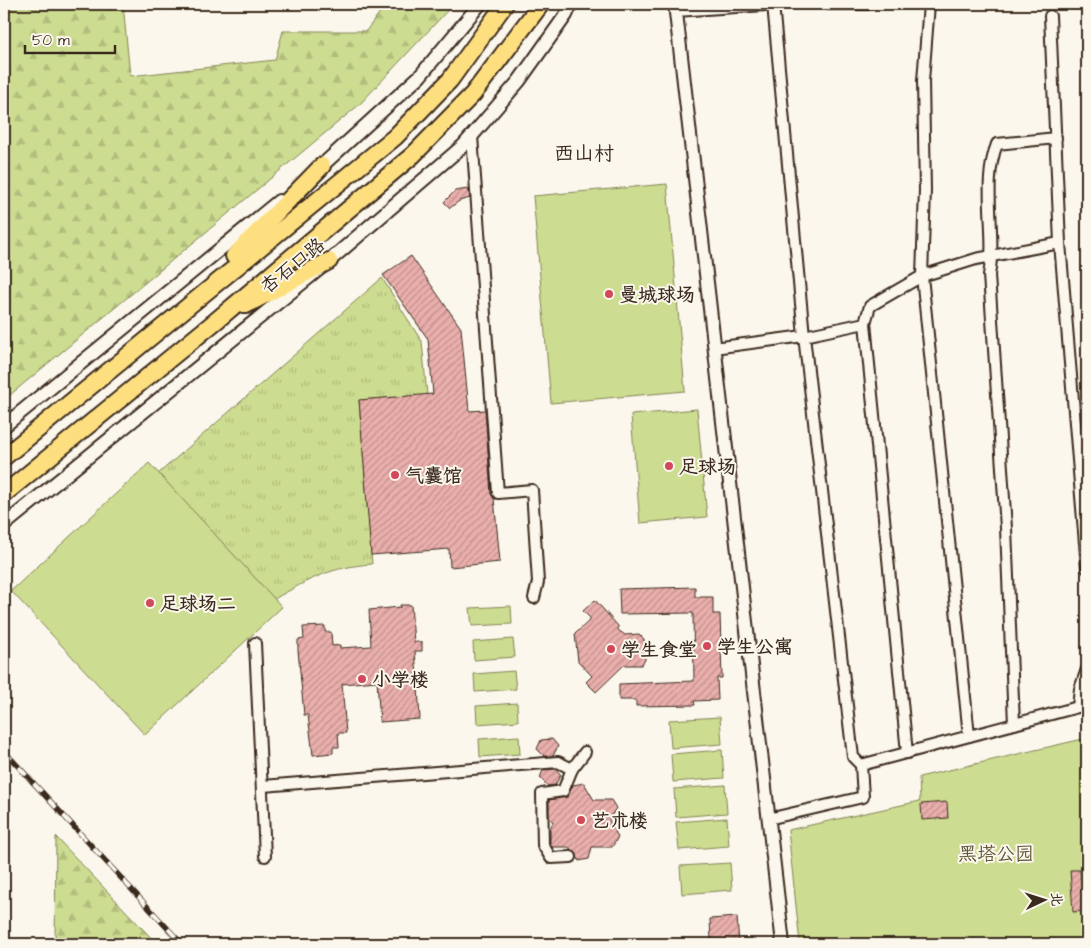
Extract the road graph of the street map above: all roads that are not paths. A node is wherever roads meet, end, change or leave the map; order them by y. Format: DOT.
graph roads {
  1 [pos="480,4"];
  2 [pos="505,4"];
  3 [pos="540,4"];
  4 [pos="571,4"];
  5 [pos="773,4"];
  6 [pos="783,4"];
  7 [pos="829,4"];
  8 [pos="868,4"];
  9 [pos="930,4"];
  10 [pos="675,7"];
  11 [pos="1050,16"];
  12 [pos="472,136"];
  13 [pos="1056,138"];
  14 [pos="322,166"];
  15 [pos="1060,243"];
  16 [pos="992,256"];
  17 [pos="329,261"];
  18 [pos="922,276"];
  19 [pos="182,309"];
  20 [pos="217,320"];
  21 [pos="866,323"];
  22 [pos="804,336"];
  23 [pos="714,348"];
  24 [pos="4,426"];
  25 [pos="4,457"];
  26 [pos="4,494"];
  27 [pos="4,525"];
  28 [pos="1087,568"];
  29 [pos="534,598"];
  30 [pos="255,643"];
  31 [pos="1087,670"];
  32 [pos="1014,724"];
  33 [pos="969,736"];
  34 [pos="585,752"];
  35 [pos="908,753"];
  36 [pos="861,765"];
  37 [pos="572,769"];
  38 [pos="263,786"];
  39 [pos="768,820"];
  40 [pos="265,856"];
  41 [pos="571,857"];
  42 [pos="783,944"];
  1 -- 14 [label="street"];
  2 -- 19 [label="main road, 杏石口路"];
  3 -- 20 [label="main road, 杏石口路"];
  4 -- 12 [label="street, 杏石口路"];
  5 -- 6 [label="street"];
  5 -- 10 [label="street"];
  5 -- 22 [label="street"];
  7 -- 8 [label="street"];
  9 -- 18 [label="street"];
  10 -- 23 [label="street"];
  11 -- 13 [label="street"];
  12 -- 17 [label="street, 杏石口路"];
  12 -- 29 [label="street"];
  13 -- 15 [label="street"];
  13 -- 16 [label="street"];
  14 -- 19 [label="main road"];
  14 -- 24 [label="street"];
  15 -- 16 [label="street"];
  15 -- 28 [label="street"];
  16 -- 18 [label="street"];
  16 -- 32 [label="street"];
  17 -- 20 [label="main road"];
  17 -- 27 [label="street, 杏石口路"];
  18 -- 21 [label="street"];
  18 -- 33 [label="street"];
  19 -- 25 [label="main road, 杏石口路"];
  20 -- 26 [label="main road, 杏石口路"];
  21 -- 22 [label="street"];
  21 -- 35 [label="street"];
  22 -- 23 [label="street"];
  22 -- 36 [label="street"];
  23 -- 39 [label="street"];
  30 -- 38 [label="street"];
  31 -- 32 [label="street"];
  32 -- 33 [label="street"];
  33 -- 35 [label="street"];
  34 -- 37 [label="street"];
  35 -- 36 [label="street"];
  36 -- 39 [label="street"];
  37 -- 38 [label="street"];
  37 -- 41 [label="street"];
  38 -- 40 [label="street"];
  39 -- 42 [label="street"];
}
